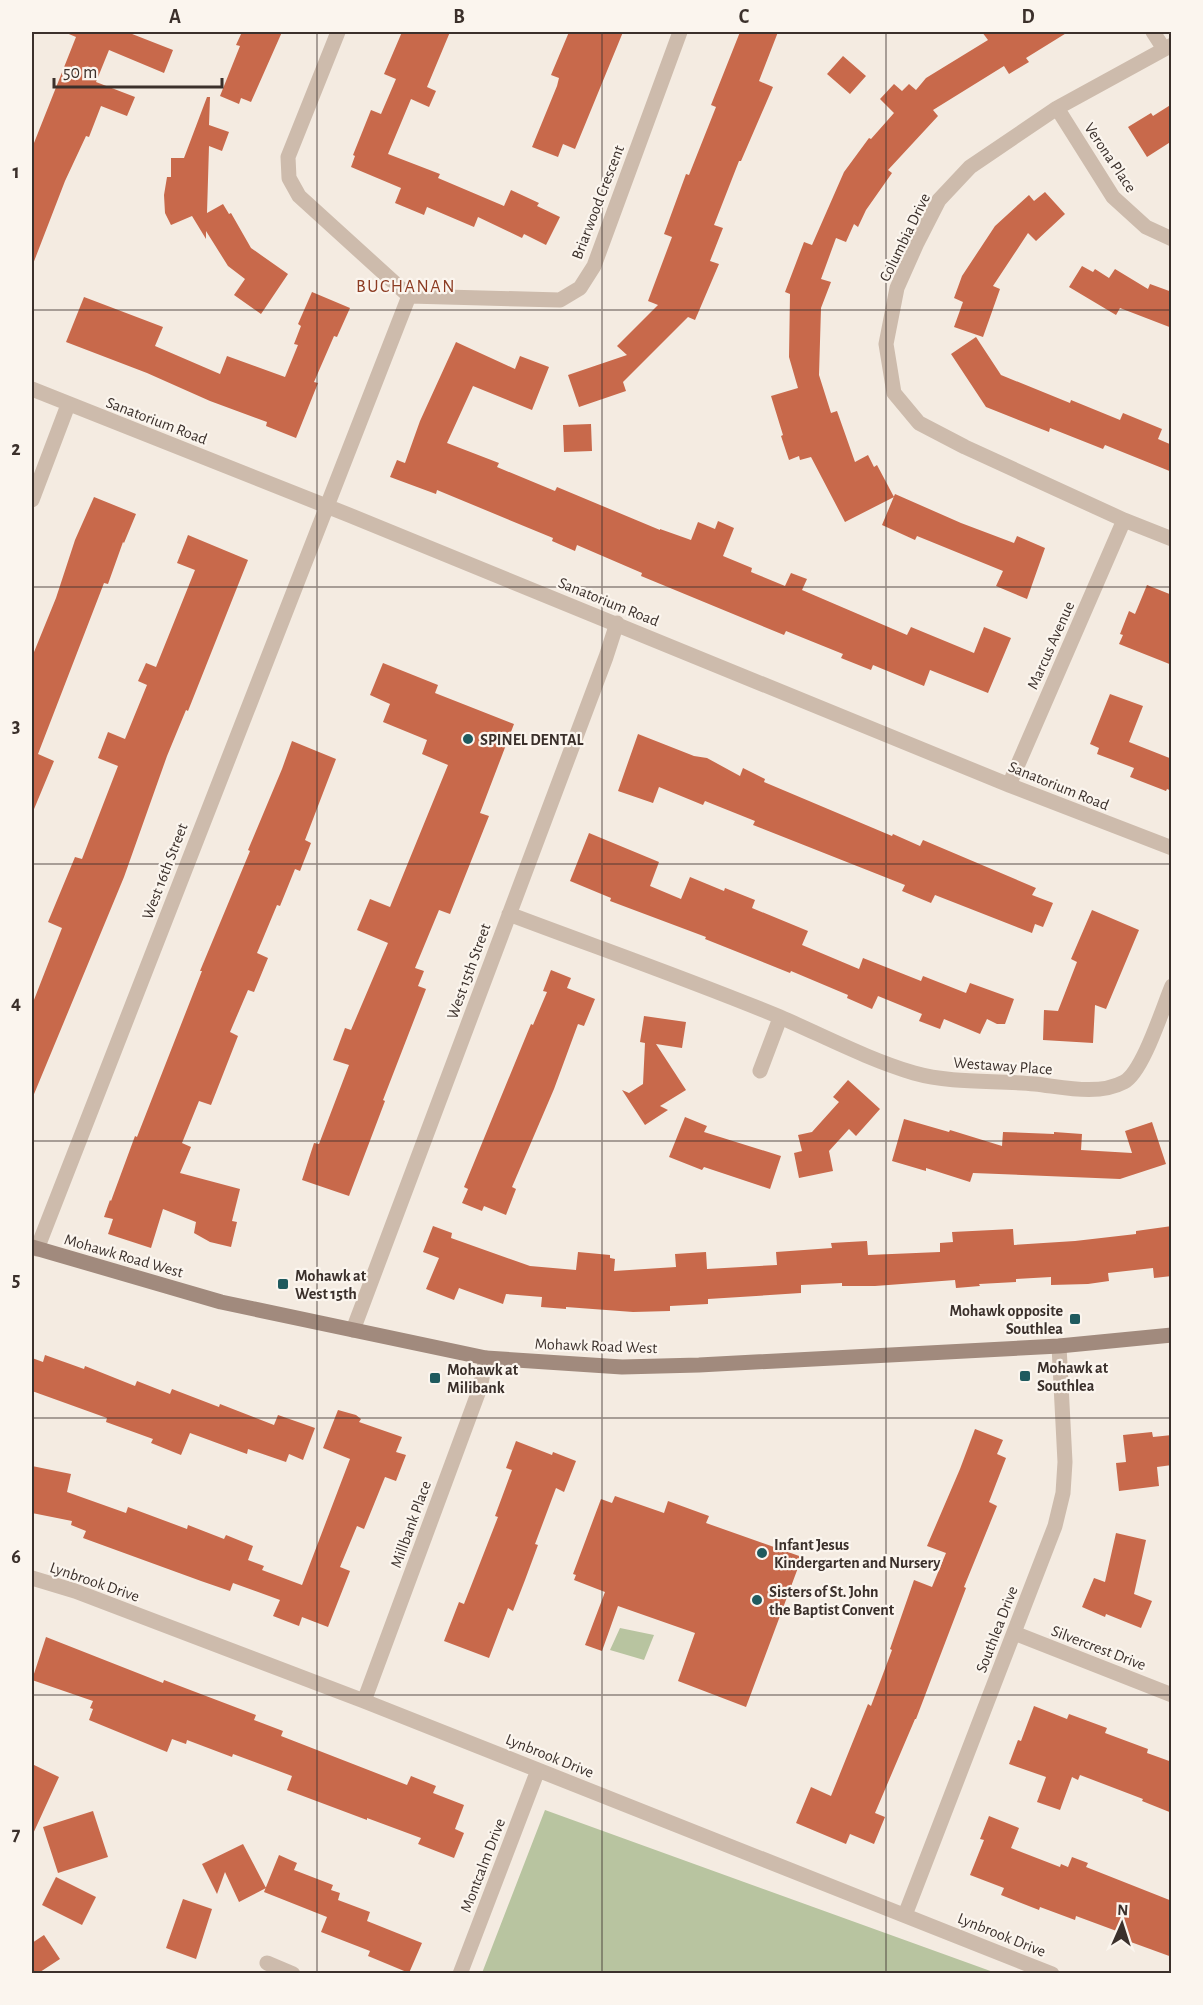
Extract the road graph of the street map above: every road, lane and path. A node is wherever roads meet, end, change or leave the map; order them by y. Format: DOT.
graph roads {
  1 [pos="338,32"];
  2 [pos="680,32"];
  3 [pos="1153,32"];
  4 [pos="1168,47"];
  5 [pos="1057,108"];
  6 [pos="1172,240"];
  7 [pos="409,296"];
  8 [pos="32,389"];
  9 [pos="68,405"];
  10 [pos="32,500"];
  11 [pos="326,506"];
  12 [pos="1124,520"];
  13 [pos="1172,539"];
  14 [pos="617,623"];
  15 [pos="1009,784"];
  16 [pos="1172,848"];
  17 [pos="509,914"];
  18 [pos="1172,986"];
  19 [pos="780,1018"];
  20 [pos="760,1071"];
  21 [pos="34,1248"];
  22 [pos="353,1330"];
  23 [pos="1172,1335"];
  24 [pos="1059,1346"];
  25 [pos="486,1358"];
  26 [pos="32,1578"];
  27 [pos="1014,1633"];
  28 [pos="1172,1695"];
  29 [pos="364,1701"];
  30 [pos="538,1770"];
  31 [pos="905,1915"];
  32 [pos="267,1963"];
  33 [pos="292,1974"];
  34 [pos="460,1974"];
  35 [pos="1052,1974"];
  1 -- 7 [label="street"];
  2 -- 7 [label="street, Briarwood Crescent"];
  3 -- 4 [label="street"];
  4 -- 5 [label="street, Columbia Drive"];
  5 -- 6 [label="street, Verona Place"];
  5 -- 12 [label="street, Columbia Drive"];
  7 -- 11 [label="street"];
  8 -- 9 [label="street, Sanatorium Road"];
  9 -- 10 [label="street"];
  9 -- 11 [label="street, Sanatorium Road"];
  11 -- 14 [label="street, Sanatorium Road"];
  11 -- 21 [label="street, West 16th Street"];
  12 -- 13 [label="street, Columbia Drive"];
  12 -- 15 [label="street, Marcus Avenue"];
  14 -- 15 [label="street, Sanatorium Road"];
  14 -- 17 [label="street, West 15th Street"];
  15 -- 16 [label="street, Sanatorium Road"];
  17 -- 19 [label="street, Westaway Place"];
  17 -- 22 [label="street, West 15th Street"];
  18 -- 19 [label="street, Westaway Place"];
  19 -- 20 [label="street"];
  21 -- 22 [label="main road, Mohawk Road West"];
  22 -- 25 [label="main road, Mohawk Road West"];
  23 -- 24 [label="main road, Mohawk Road West"];
  24 -- 25 [label="main road, Mohawk Road West"];
  24 -- 27 [label="street, Southlea Drive"];
  25 -- 29 [label="street, Millbank Place"];
  26 -- 29 [label="street, Lynbrook Drive"];
  27 -- 28 [label="street, Silvercrest Drive"];
  27 -- 31 [label="street, Southlea Drive"];
  29 -- 30 [label="street, Lynbrook Drive"];
  30 -- 31 [label="street, Lynbrook Drive"];
  30 -- 34 [label="street, Montcalm Drive"];
  31 -- 35 [label="street, Lynbrook Drive"];
  32 -- 33 [label="street"];
}
